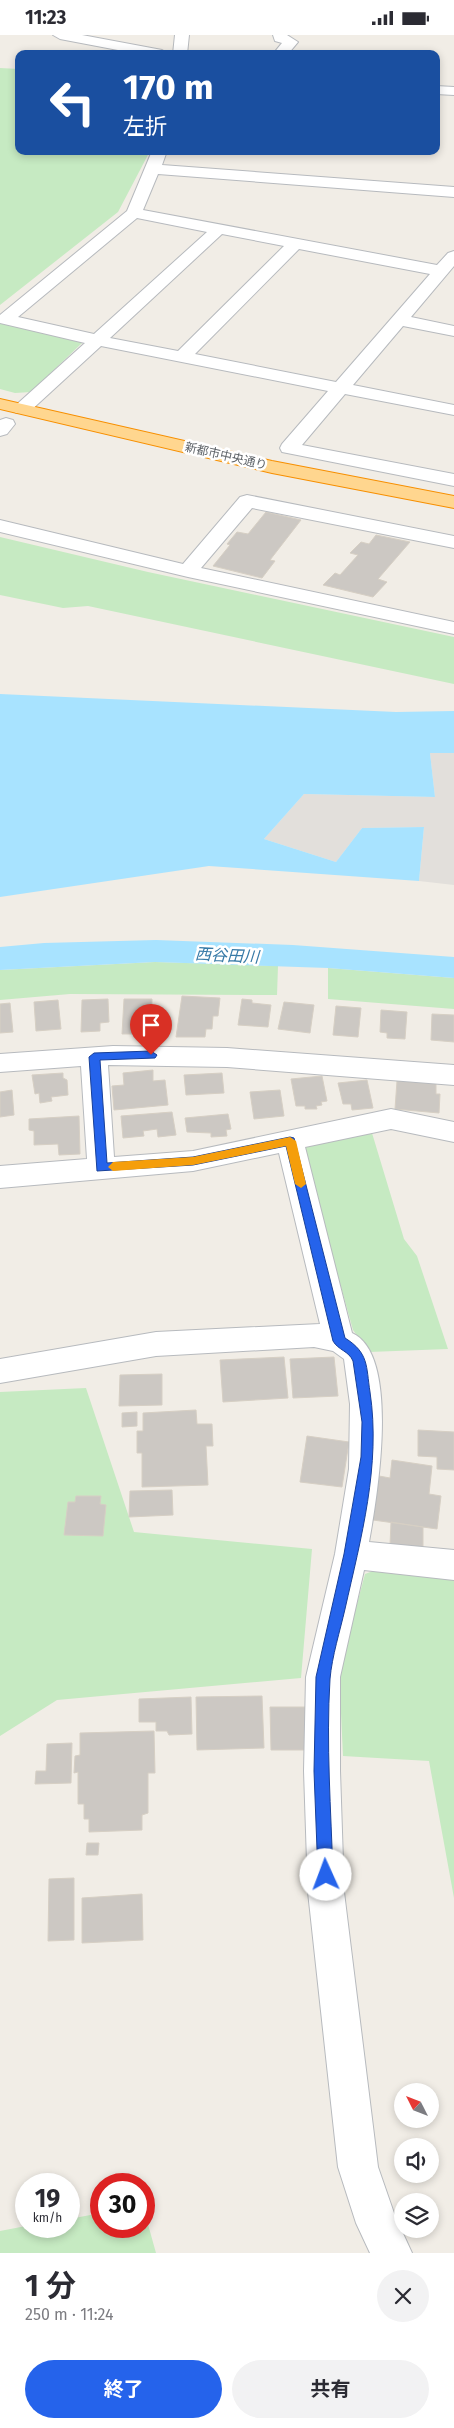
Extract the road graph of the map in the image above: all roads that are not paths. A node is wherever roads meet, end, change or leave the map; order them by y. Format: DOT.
graph roads {
  1 [pos="60,35"];
  2 [pos="182,35"];
  3 [pos="280,35"];
  4 [pos="141,50"];
  5 [pos="180,50"];
  6 [pos="284,50"];
  7 [pos="440,90"];
  8 [pos="454,91"];
  9 [pos="158,155"];
  10 [pos="152,169"];
  11 [pos="454,191"];
  12 [pos="134,213"];
  13 [pos="219,229"];
  14 [pos="295,244"];
  15 [pos="454,256"];
  16 [pos="441,271"];
  17 [pos="399,320"];
  18 [pos="454,331"];
  19 [pos="96,340"];
  20 [pos="182,357"];
  21 [pos="341,389"];
  22 [pos="0,404"];
  23 [pos="22,409"];
  24 [pos="454,410"];
  25 [pos="2,426"];
  26 [pos="25,429"];
  27 [pos="102,446"];
  28 [pos="454,480"];
  29 [pos="341,499"];
  30 [pos="454,502"];
  31 [pos="435,517"];
  32 [pos="454,520"];
  33 [pos="0,526"];
  34 [pos="454,543"];
  35 [pos="188,571"];
  36 [pos="454,628"];
  37 [pos="94,1057"];
  38 [pos="0,1063"];
  39 [pos="454,1075"];
  40 [pos="454,1133"];
  41 [pos="290,1141"];
  42 [pos="101,1168"];
  43 [pos="0,1177"];
  44 [pos="339,1341"];
  45 [pos="0,1371"];
  46 [pos="351,1554"];
  47 [pos="454,1565"];
  48 [pos="391,2253"];
  1 -- 4 [label="street"];
  2 -- 5 [label="street"];
  3 -- 6 [label="street"];
  7 -- 8 [label="street"];
  9 -- 10 [label="street"];
  10 -- 11 [label="street"];
  10 -- 12 [label="street"];
  12 -- 13 [label="street"];
  12 -- 19 [label="street"];
  13 -- 14 [label="street"];
  13 -- 19 [label="street"];
  14 -- 16 [label="street"];
  14 -- 20 [label="street"];
  15 -- 16 [label="street"];
  16 -- 17 [label="street"];
  17 -- 18 [label="street"];
  17 -- 21 [label="street"];
  19 -- 20 [label="street"];
  19 -- 23 [label="street"];
  20 -- 21 [label="street"];
  21 -- 24 [label="street"];
  21 -- 28 [label="street"];
  22 -- 23 [label="highway, 新都市中央通り"];
  23 -- 30 [label="highway, 新都市中央通り"];
  25 -- 26 [label="highway"];
  27 -- 29 [label="highway, 新都市中央通り"];
  31 -- 32 [label="highway"];
  33 -- 35 [label="street"];
  34 -- 35 [label="street"];
  35 -- 36 [label="street"];
  37 -- 38 [label="street"];
  37 -- 39 [label="street"];
  37 -- 42 [label="street"];
  40 -- 41 [label="street"];
  41 -- 42 [label="street"];
  41 -- 44 [label="street"];
  42 -- 43 [label="street"];
  44 -- 45 [label="street"];
  44 -- 46 [label="street"];
  46 -- 47 [label="street"];
  46 -- 48 [label="street"];
}
